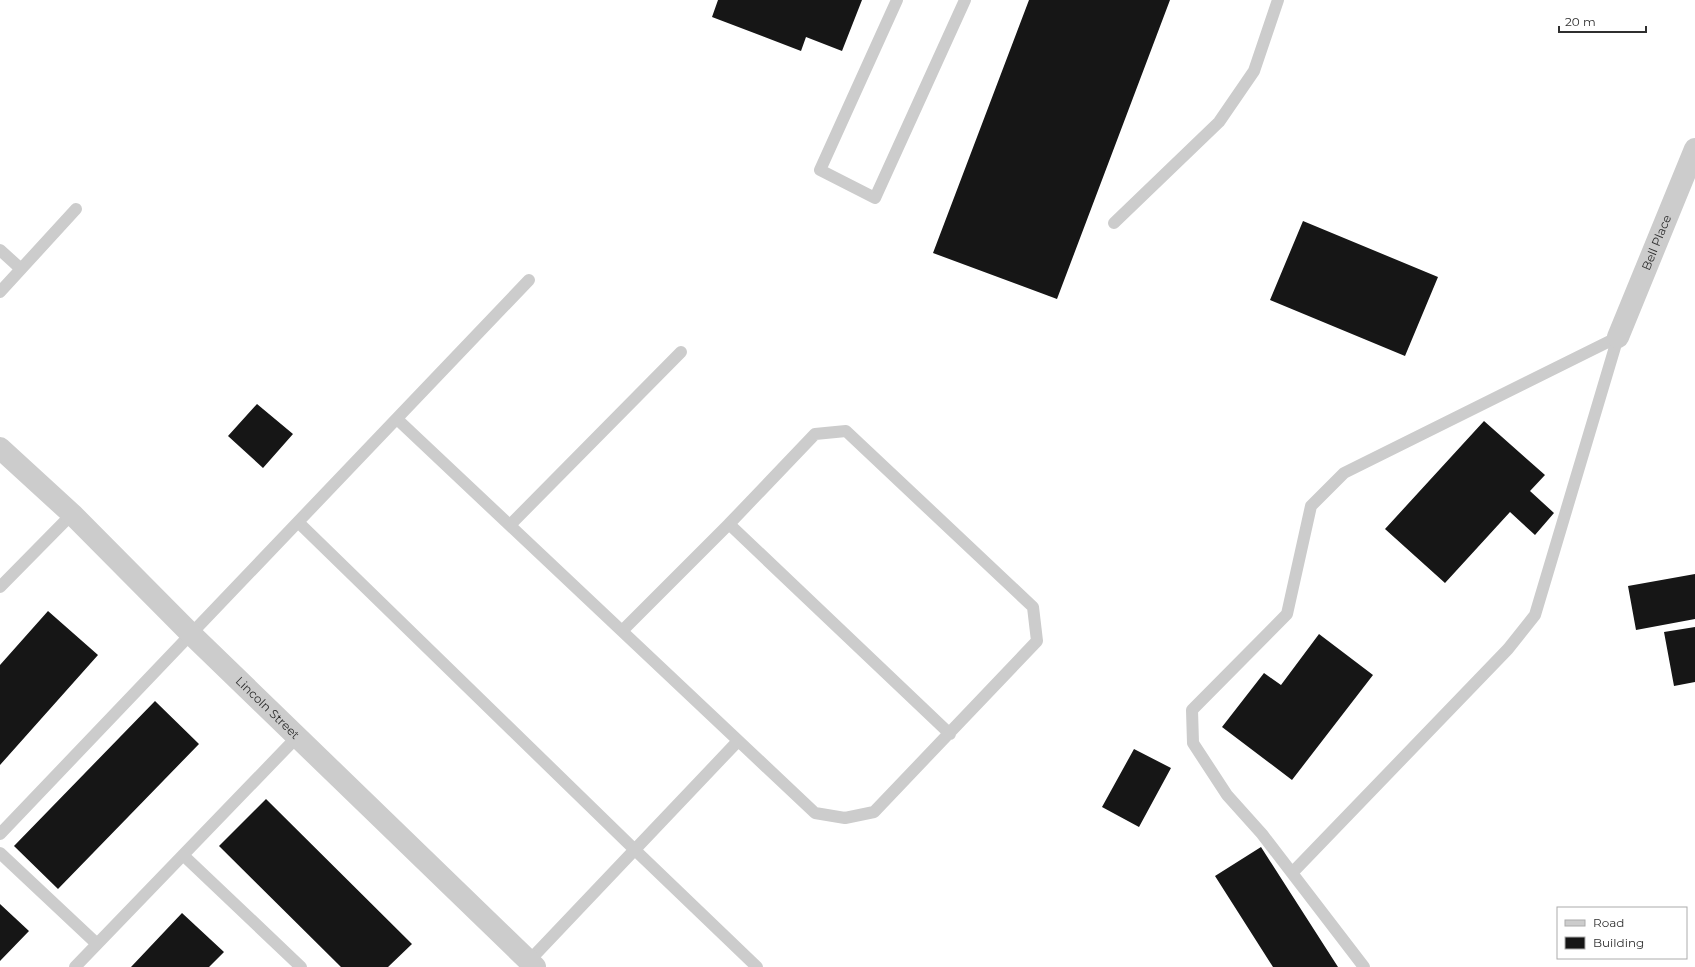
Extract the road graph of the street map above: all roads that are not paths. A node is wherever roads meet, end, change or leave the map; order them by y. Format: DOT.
graph roads {
  1 [pos="897,0"];
  2 [pos="965,0"];
  3 [pos="1278,0"];
  4 [pos="1695,149"];
  5 [pos="1690,176"];
  6 [pos="76,209"];
  7 [pos="1114,223"];
  8 [pos="0,250"];
  9 [pos="20,270"];
  10 [pos="529,280"];
  11 [pos="0,292"];
  12 [pos="1618,337"];
  13 [pos="681,352"];
  14 [pos="397,419"];
  15 [pos="0,448"];
  16 [pos="72,514"];
  17 [pos="298,522"];
  18 [pos="729,524"];
  19 [pos="510,525"];
  20 [pos="0,587"];
  21 [pos="622,631"];
  22 [pos="191,634"];
  23 [pos="950,734"];
  24 [pos="297,736"];
  25 [pos="738,741"];
  26 [pos="0,834"];
  27 [pos="635,850"];
  28 [pos="0,853"];
  29 [pos="183,855"];
  30 [pos="1292,873"];
  31 [pos="97,944"];
  32 [pos="532,964"];
  33 [pos="294,965"];
  34 [pos="75,967"];
  35 [pos="757,967"];
  36 [pos="1364,967"];
  1 -- 2 [label="lane"];
  3 -- 7 [label="lane"];
  4 -- 5 [label="street, Bell Place"];
  5 -- 12 [label="street, Bell Place"];
  6 -- 9 [label="lane"];
  8 -- 9 [label="lane"];
  9 -- 11 [label="lane"];
  10 -- 14 [label="lane"];
  12 -- 30 [label="lane"];
  12 -- 30 [label="lane"];
  13 -- 19 [label="lane"];
  14 -- 17 [label="lane"];
  14 -- 19 [label="lane"];
  15 -- 16 [label="street, Lincoln Street"];
  16 -- 20 [label="lane"];
  16 -- 22 [label="street, Lincoln Street"];
  17 -- 22 [label="lane"];
  17 -- 27 [label="lane"];
  18 -- 21 [label="lane"];
  18 -- 23 [label="lane"];
  18 -- 23 [label="lane"];
  19 -- 21 [label="lane"];
  21 -- 25 [label="lane"];
  22 -- 24 [label="street, Lincoln Street"];
  22 -- 26 [label="lane"];
  23 -- 25 [label="lane"];
  24 -- 29 [label="lane"];
  24 -- 32 [label="street, Lincoln Street"];
  25 -- 27 [label="lane"];
  27 -- 32 [label="lane"];
  27 -- 35 [label="lane"];
  28 -- 31 [label="lane"];
  29 -- 31 [label="lane"];
  29 -- 33 [label="lane"];
  30 -- 36 [label="lane"];
  31 -- 34 [label="lane"];
}
